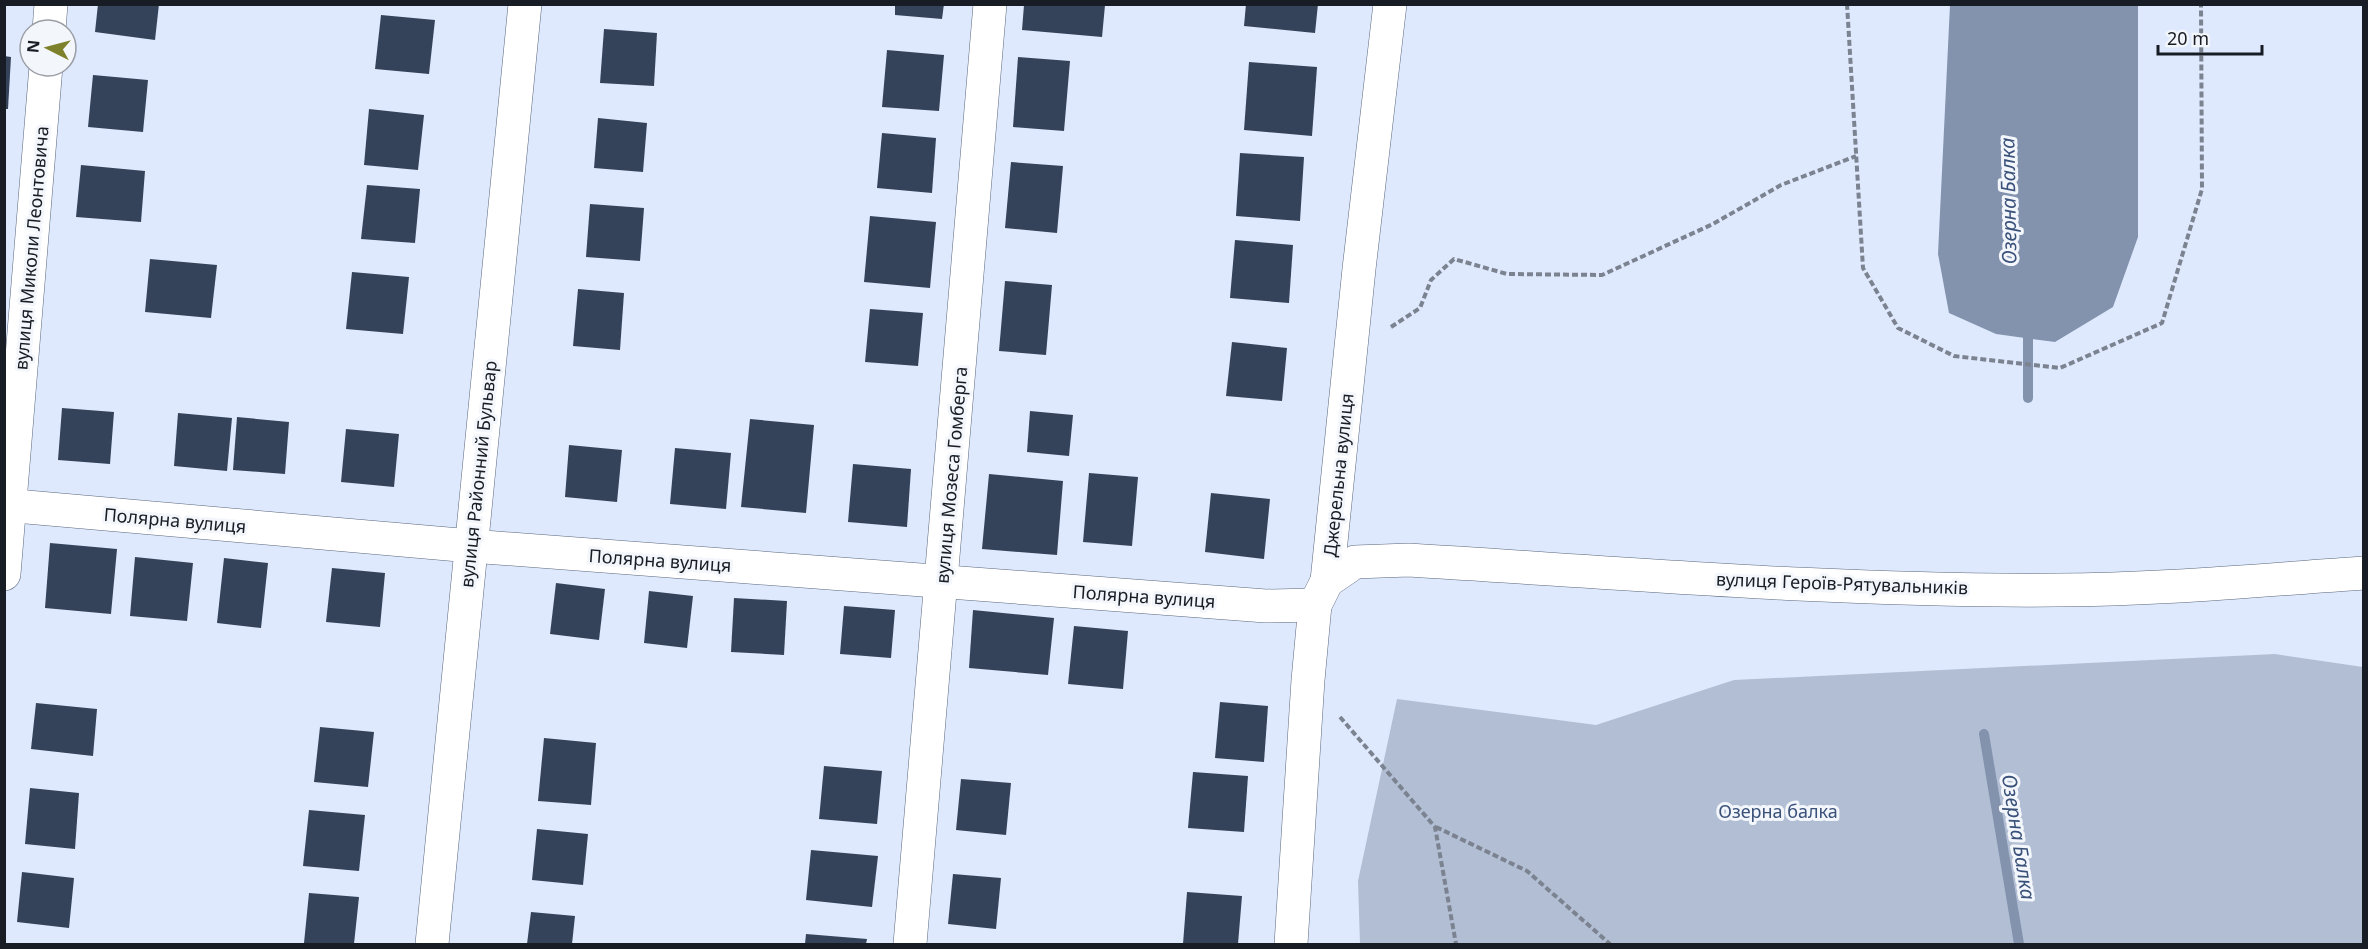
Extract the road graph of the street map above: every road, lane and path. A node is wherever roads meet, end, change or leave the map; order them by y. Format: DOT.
graph roads {
  1 [pos="525,4"];
  2 [pos="990,4"];
  3 [pos="1390,4"];
  4 [pos="1847,4"];
  5 [pos="2201,4"];
  6 [pos="45,78"];
  7 [pos="1856,156"];
  8 [pos="1391,327"];
  9 [pos="8,505"];
  10 [pos="471,546"];
  11 [pos="2364,573"];
  12 [pos="4,574"];
  13 [pos="942,580"];
  14 [pos="1321,593"];
  15 [pos="1308,680"];
  16 [pos="1435,827"];
  17 [pos="432,945"];
  18 [pos="910,945"];
  19 [pos="1291,945"];
  20 [pos="1456,945"];
  21 [pos="1610,945"];
  1 -- 10 [label="street, вулиця Районний Бульвар"];
  2 -- 13 [label="street, вулиця Мозеса Гомберга"];
  3 -- 14 [label="street, Джерельна вулиця"];
  4 -- 7 [label="path"];
  5 -- 7 [label="path"];
  6 -- 9 [label="street, вулиця Миколи Леонтовича"];
  7 -- 8 [label="path"];
  9 -- 10 [label="street, Полярна вулиця"];
  9 -- 12 [label="street, вулиця Миколи Леонтовича"];
  10 -- 13 [label="street, Полярна вулиця"];
  10 -- 17 [label="street, вулиця Районний Бульвар"];
  11 -- 14 [label="street, вулиця Героїв-Рятувальників"];
  13 -- 14 [label="street, Полярна вулиця"];
  13 -- 18 [label="street, вулиця Мозеса Гомберга"];
  14 -- 15 [label="street, Джерельна вулиця"];
  15 -- 16 [label="path"];
  15 -- 19 [label="street, Джерельна вулиця"];
  16 -- 20 [label="path"];
  16 -- 21 [label="path"];
}
